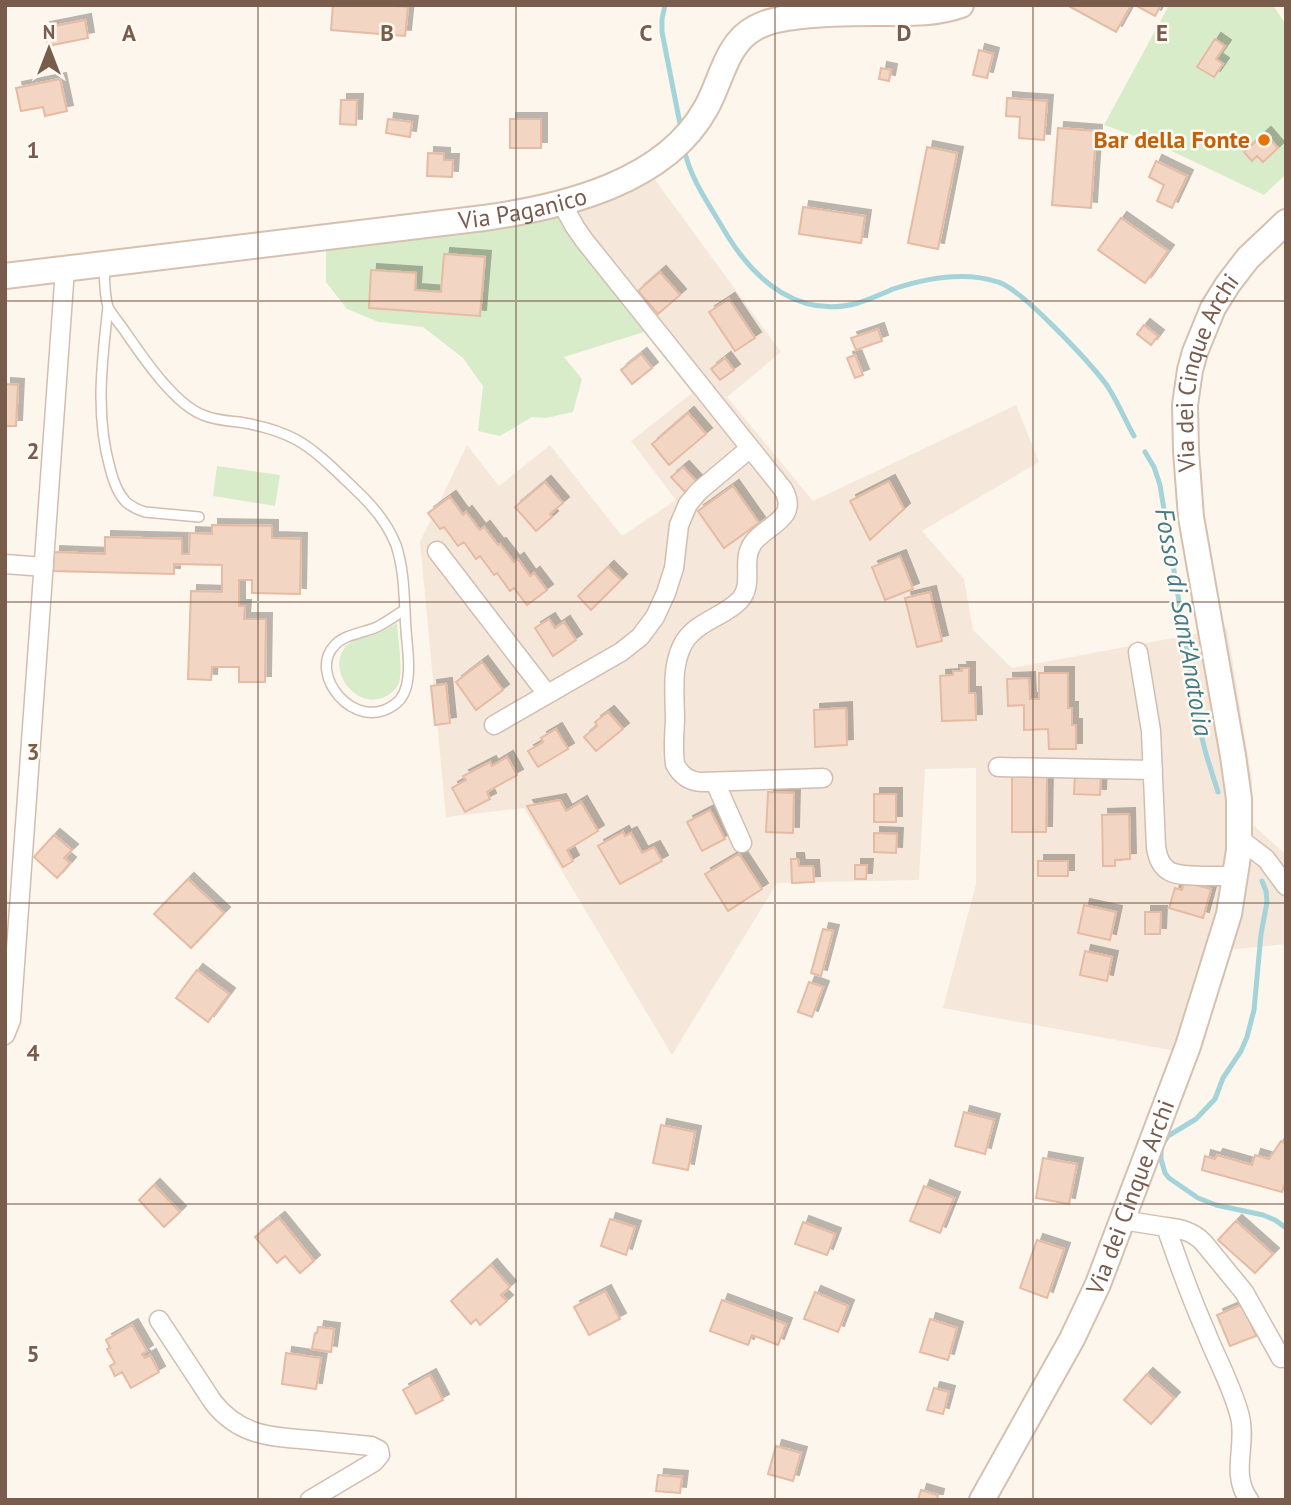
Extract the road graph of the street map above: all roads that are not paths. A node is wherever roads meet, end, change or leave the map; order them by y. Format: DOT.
graph roads {
  1 [pos="961,5"];
  2 [pos="561,202"];
  3 [pos="1286,222"];
  4 [pos="104,265"];
  5 [pos="65,269"];
  6 [pos="5,276"];
  7 [pos="108,307"];
  8 [pos="749,449"];
  9 [pos="199,517"];
  10 [pos="437,551"];
  11 [pos="5,564"];
  12 [pos="44,567"];
  13 [pos="404,610"];
  14 [pos="1138,652"];
  15 [pos="547,694"];
  16 [pos="494,725"];
  17 [pos="998,767"];
  18 [pos="1153,770"];
  19 [pos="823,778"];
  20 [pos="715,782"];
  21 [pos="1240,839"];
  22 [pos="742,843"];
  23 [pos="1236,876"];
  24 [pos="1286,886"];
  25 [pos="11,937"];
  26 [pos="5,1035"];
  27 [pos="1122,1220"];
  28 [pos="1166,1227"];
  29 [pos="159,1320"];
  30 [pos="1281,1358"];
  31 [pos="310,1500"];
  32 [pos="982,1500"];
  33 [pos="1249,1500"];
  1 -- 2 [label="main road, Via Paganico"];
  2 -- 4 [label="main road, Via Paganico"];
  2 -- 8 [label="street"];
  3 -- 21 [label="main road, Via dei Cinque Archi"];
  4 -- 5 [label="main road, Via Paganico"];
  4 -- 7 [label="lane"];
  5 -- 6 [label="main road, Via Paganico"];
  5 -- 12 [label="street"];
  7 -- 9 [label="lane"];
  7 -- 13 [label="lane"];
  8 -- 15 [label="street"];
  8 -- 20 [label="street"];
  10 -- 15 [label="street"];
  11 -- 12 [label="street"];
  12 -- 25 [label="street"];
  13 -- 13 [label="lane"];
  14 -- 18 [label="street"];
  15 -- 16 [label="street"];
  17 -- 18 [label="street"];
  18 -- 23 [label="street"];
  19 -- 20 [label="street"];
  20 -- 22 [label="street"];
  21 -- 23 [label="main road, Via dei Cinque Archi"];
  21 -- 24 [label="street"];
  23 -- 27 [label="main road, Via dei Cinque Archi"];
  25 -- 26 [label="street"];
  27 -- 28 [label="street"];
  27 -- 32 [label="main road, Via dei Cinque Archi"];
  28 -- 30 [label="street"];
  28 -- 33 [label="street"];
  29 -- 31 [label="street"];
}
